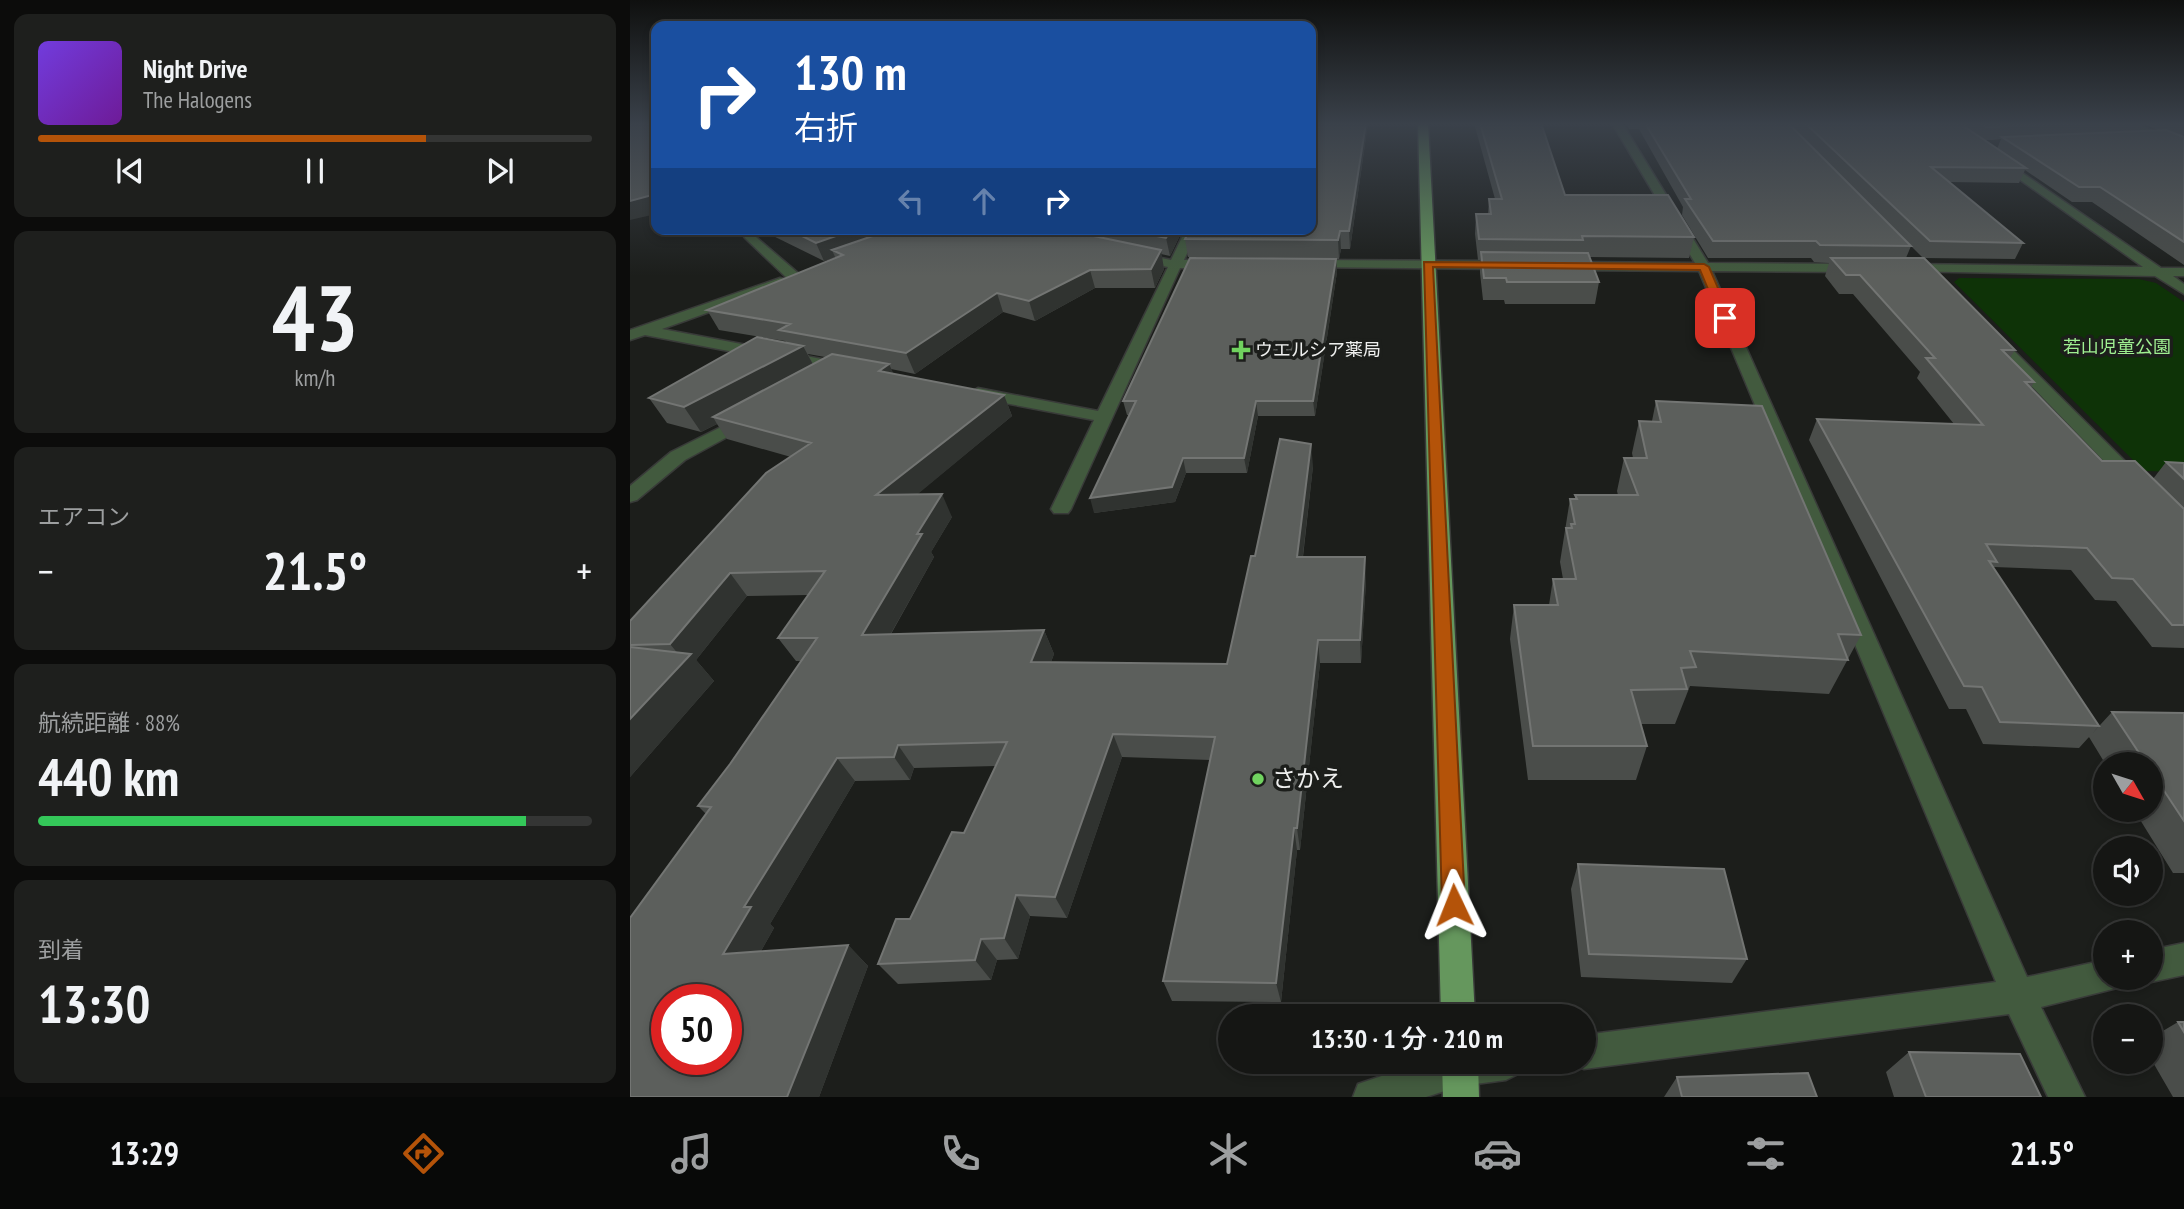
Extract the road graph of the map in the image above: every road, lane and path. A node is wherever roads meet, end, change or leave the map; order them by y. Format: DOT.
graph roads {
  1 [pos="1425,174"];
  2 [pos="1648,174"];
  3 [pos="2020,174"];
  4 [pos="1189,235"];
  5 [pos="748,236"];
  6 [pos="1125,255"];
  7 [pos="1174,264"];
  8 [pos="1228,264"];
  9 [pos="1294,264"];
  10 [pos="1428,264"];
  11 [pos="1920,264"];
  12 [pos="1524,265"];
  13 [pos="1552,266"];
  14 [pos="1704,267"];
  15 [pos="1870,268"];
  16 [pos="1897,268"];
  17 [pos="2157,271"];
  18 [pos="2184,272"];
  19 [pos="1944,288"];
  20 [pos="2184,289"];
  21 [pos="1983,328"];
  22 [pos="637,332"];
  23 [pos="817,380"];
  24 [pos="959,390"];
  25 [pos="759,412"];
  26 [pos="1103,417"];
  27 [pos="2147,495"];
  28 [pos="630,496"];
  29 [pos="1061,509"];
  30 [pos="2184,959"];
  31 [pos="2163,963"];
  32 [pos="2093,979"];
  33 [pos="2018,996"];
  34 [pos="1457,1004"];
  35 [pos="1596,1050"];
  36 [pos="1461,1076"];
  37 [pos="1371,1097"];
  38 [pos="2067,1097"];
  1 -- 10 [label="main road"];
  2 -- 14 [label="street"];
  3 -- 17 [label="street"];
  4 -- 7 [label="street"];
  5 -- 22 [label="street"];
  6 -- 7 [label="street"];
  7 -- 8 [label="street"];
  7 -- 26 [label="street"];
  9 -- 10 [label="street"];
  10 -- 12 [label="street"];
  10 -- 34 [label="main road"];
  11 -- 16 [label="street"];
  11 -- 17 [label="street"];
  11 -- 19 [label="street"];
  13 -- 14 [label="street"];
  14 -- 15 [label="street"];
  14 -- 33 [label="street"];
  17 -- 18 [label="street"];
  17 -- 20 [label="street"];
  21 -- 27 [label="street"];
  22 -- 23 [label="street"];
  24 -- 26 [label="street"];
  25 -- 28 [label="street"];
  26 -- 29 [label="street"];
  30 -- 31 [label="street"];
  32 -- 33 [label="street"];
  33 -- 35 [label="street"];
  33 -- 38 [label="street"];
  36 -- 37 [label="street"];
}
